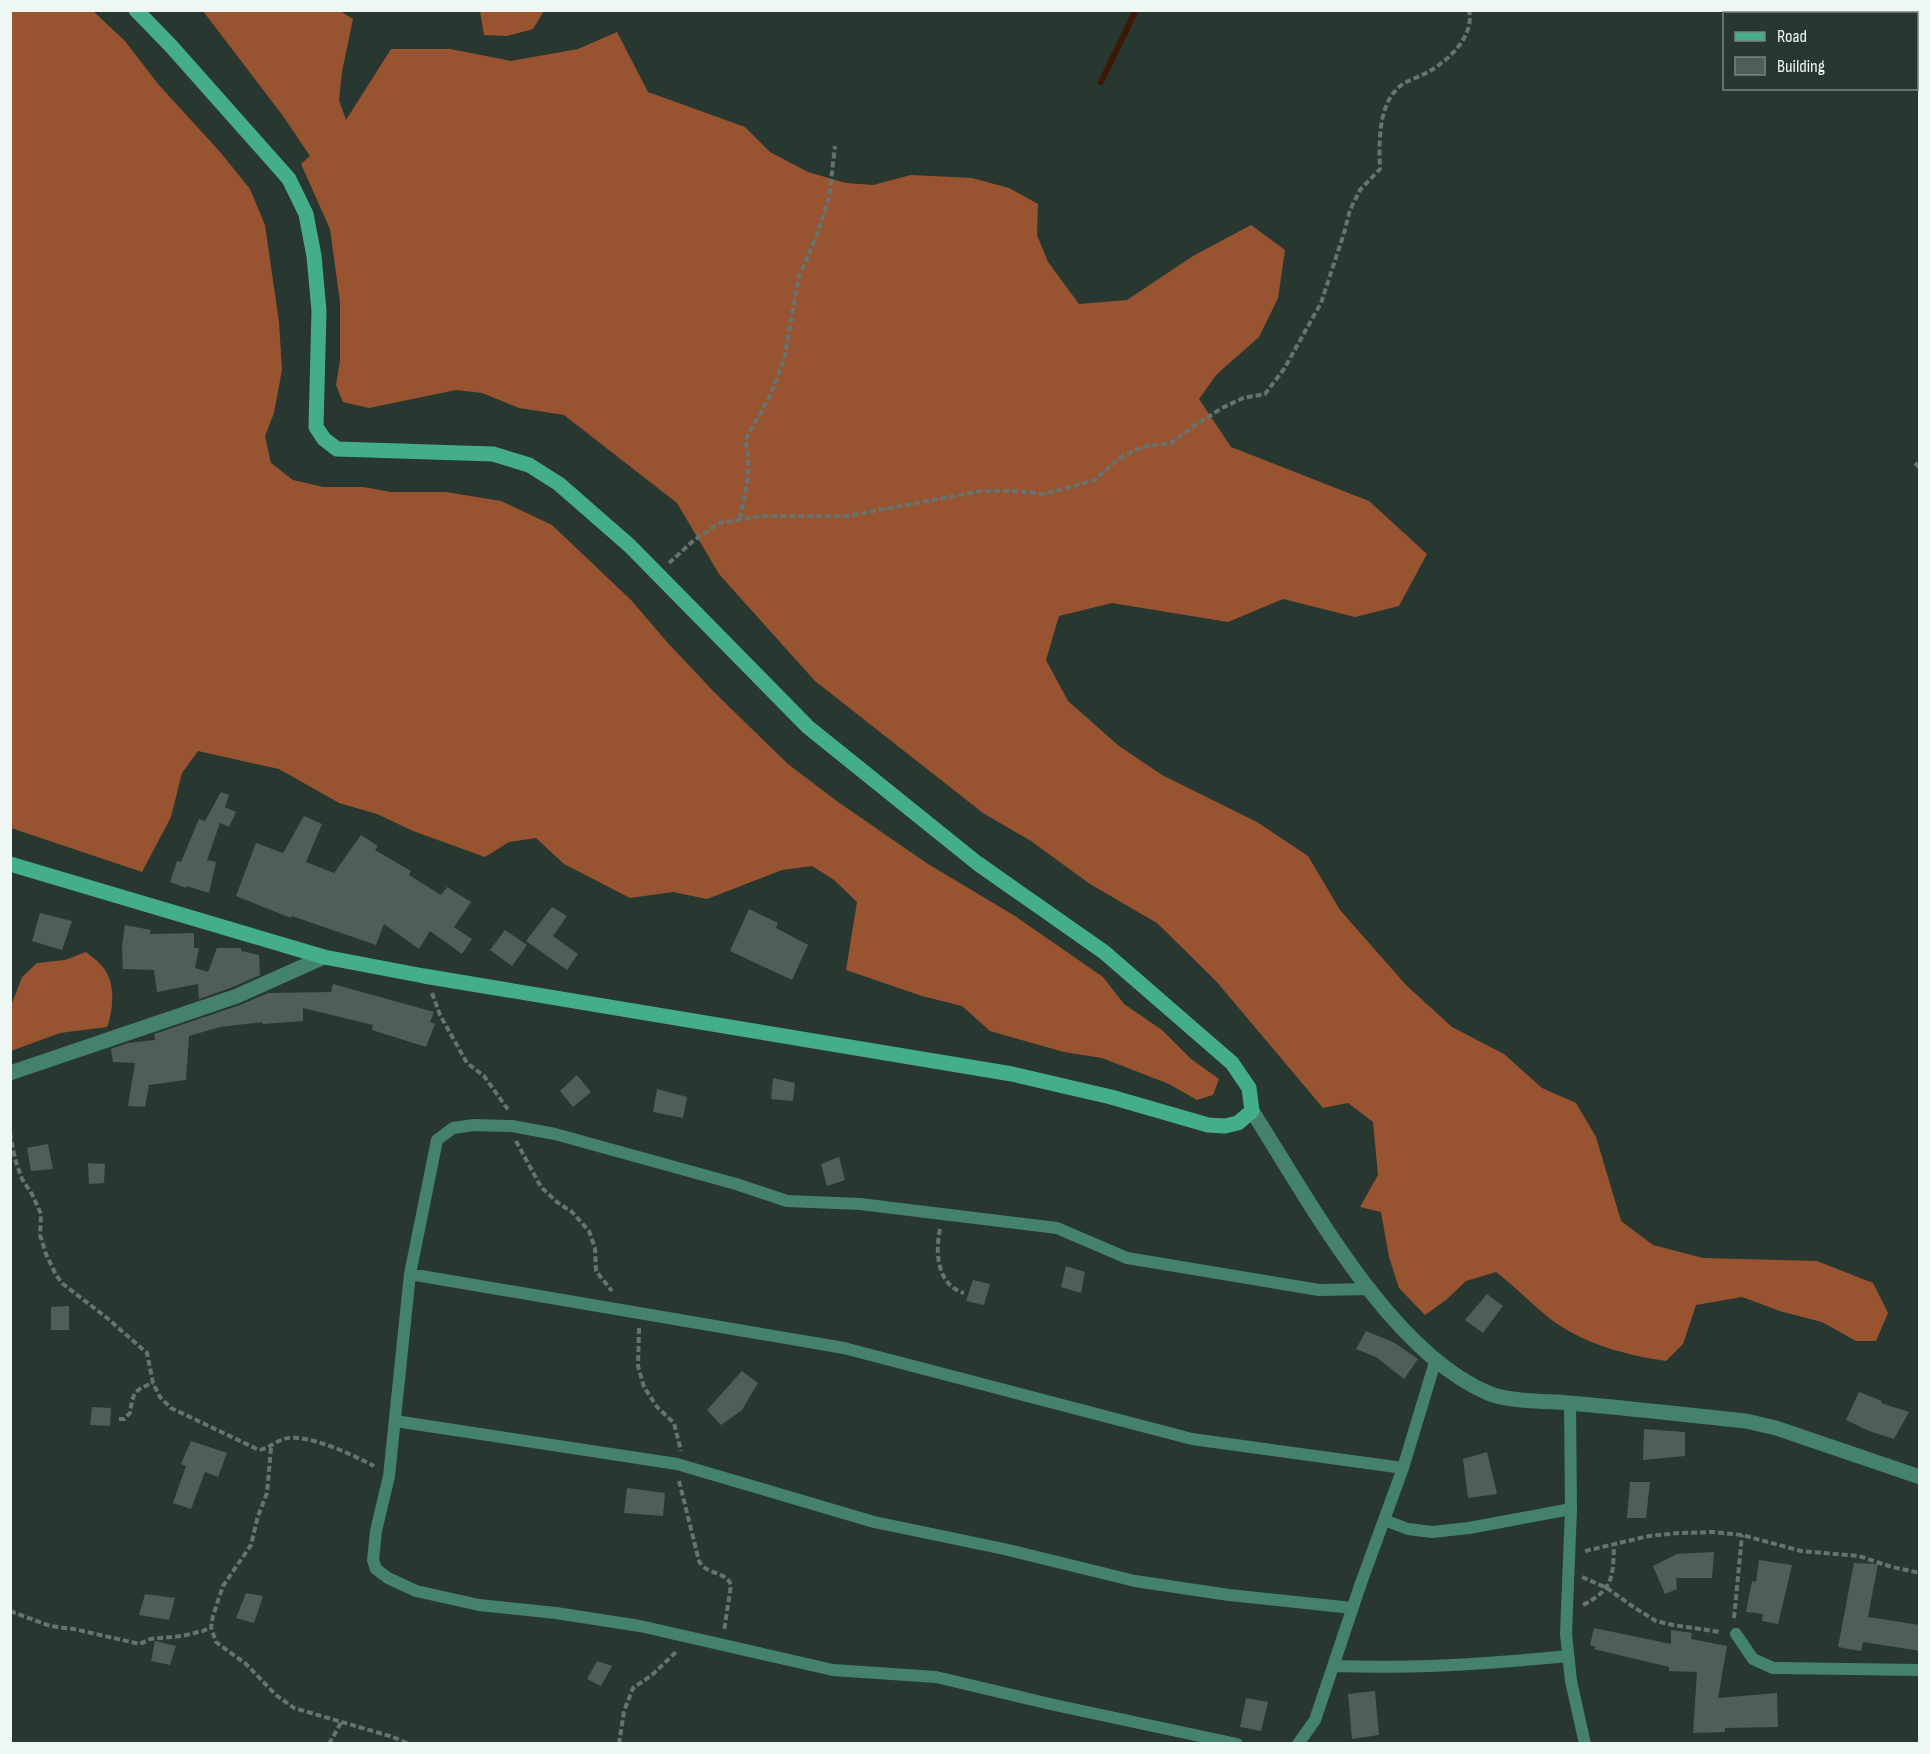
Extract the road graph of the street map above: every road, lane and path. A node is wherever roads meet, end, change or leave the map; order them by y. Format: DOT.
graph roads {
  1 [pos="136,10"];
  2 [pos="1469,10"];
  3 [pos="835,146"];
  4 [pos="1915,463"];
  5 [pos="1920,468"];
  6 [pos="740,519"];
  7 [pos="657,574"];
  8 [pos="10,864"];
  9 [pos="324,957"];
  10 [pos="10,1073"];
  11 [pos="1252,1111"];
  12 [pos="10,1133"];
  13 [pos="944,1214"];
  14 [pos="410,1274"];
  15 [pos="1371,1289"];
  16 [pos="964,1293"];
  17 [pos="1436,1359"];
  18 [pos="153,1383"];
  19 [pos="1570,1403"];
  20 [pos="119,1419"];
  21 [pos="394,1421"];
  22 [pos="270,1448"];
  23 [pos="1403,1468"];
  24 [pos="389,1476"];
  25 [pos="1920,1477"];
  26 [pos="1571,1509"];
  27 [pos="1384,1520"];
  28 [pos="1742,1535"];
  29 [pos="1614,1545"];
  30 [pos="1569,1554"];
  31 [pos="1568,1570"];
  32 [pos="1920,1573"];
  33 [pos="1607,1588"];
  34 [pos="1352,1608"];
  35 [pos="10,1611"];
  36 [pos="1566,1613"];
  37 [pos="211,1627"];
  38 [pos="1736,1634"];
  39 [pos="705,1642"];
  40 [pos="1568,1656"];
  41 [pos="1333,1666"];
  42 [pos="1920,1670"];
  43 [pos="342,1721"];
  44 [pos="329,1743"];
  45 [pos="409,1743"];
  46 [pos="619,1743"];
  47 [pos="1237,1743"];
  48 [pos="1298,1743"];
  49 [pos="1585,1743"];
  1 -- 7 [label="main road"];
  2 -- 6 [label="path"];
  3 -- 6 [label="path"];
  4 -- 5 [label="path"];
  6 -- 7 [label="path"];
  7 -- 11 [label="main road"];
  8 -- 9 [label="main road"];
  9 -- 10 [label="street"];
  9 -- 11 [label="main road"];
  11 -- 15 [label="street"];
  12 -- 18 [label="path"];
  13 -- 14 [label="lane"];
  13 -- 15 [label="lane"];
  13 -- 16 [label="path"];
  14 -- 21 [label="lane"];
  14 -- 23 [label="lane"];
  15 -- 17 [label="street"];
  17 -- 19 [label="street"];
  17 -- 23 [label="lane"];
  18 -- 20 [label="path"];
  18 -- 22 [label="path"];
  19 -- 25 [label="street"];
  19 -- 26 [label="lane"];
  21 -- 24 [label="lane"];
  21 -- 34 [label="lane"];
  22 -- 24 [label="path"];
  22 -- 37 [label="path"];
  23 -- 27 [label="lane"];
  24 -- 39 [label="lane"];
  26 -- 27 [label="lane"];
  26 -- 30 [label="lane"];
  27 -- 34 [label="lane"];
  28 -- 29 [label="path"];
  28 -- 32 [label="path"];
  28 -- 38 [label="path"];
  29 -- 30 [label="path"];
  29 -- 33 [label="path"];
  30 -- 31 [label="lane"];
  31 -- 33 [label="path"];
  31 -- 36 [label="lane"];
  33 -- 36 [label="path"];
  33 -- 38 [label="path"];
  34 -- 41 [label="lane"];
  35 -- 37 [label="path"];
  36 -- 40 [label="lane"];
  37 -- 43 [label="path"];
  38 -- 42 [label="lane"];
  39 -- 46 [label="path"];
  39 -- 47 [label="lane"];
  40 -- 41 [label="lane"];
  40 -- 49 [label="lane"];
  41 -- 48 [label="lane"];
  43 -- 44 [label="path"];
  43 -- 45 [label="path"];
}
